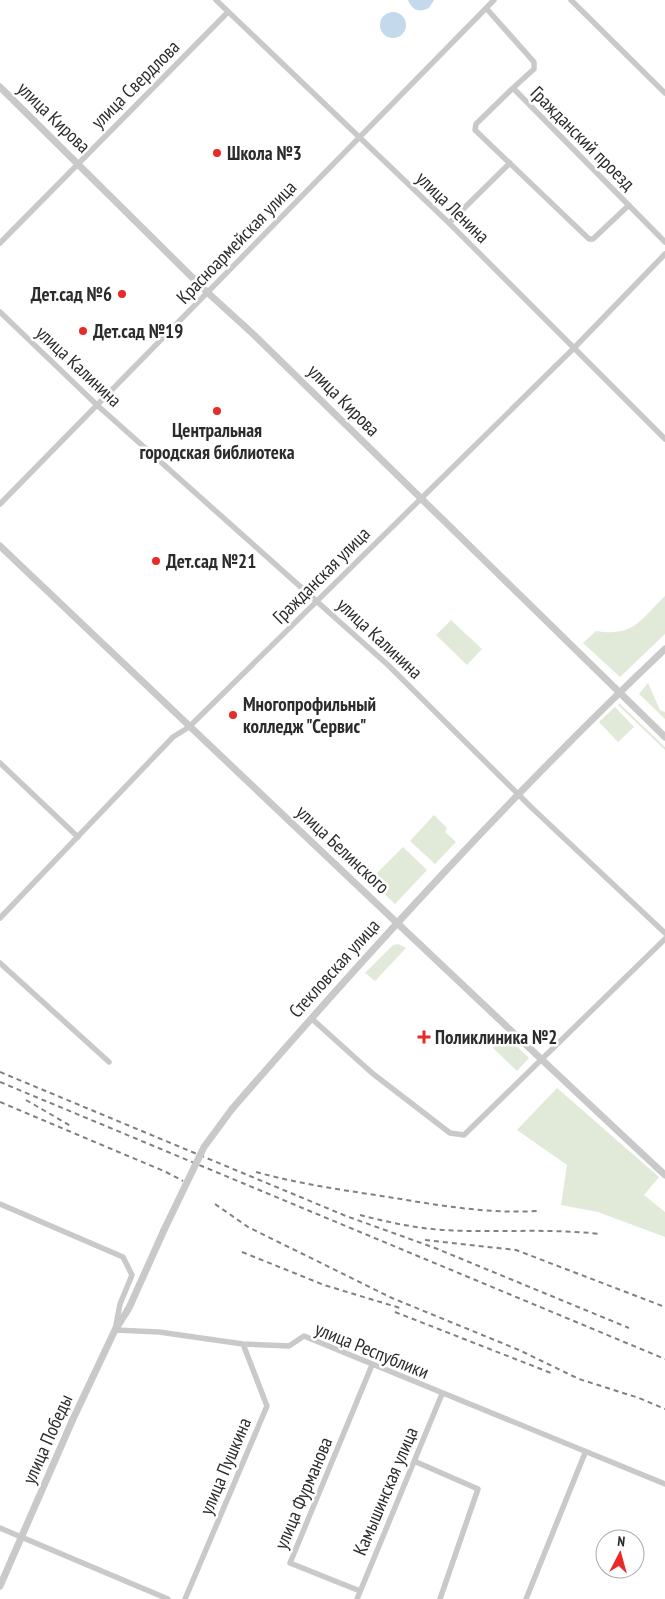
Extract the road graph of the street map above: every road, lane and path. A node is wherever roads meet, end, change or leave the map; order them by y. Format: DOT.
graph roads {
  1 [pos="216,0"];
  2 [pos="494,0"];
  3 [pos="571,0"];
  4 [pos="486,8"];
  5 [pos="228,12"];
  6 [pos="0,87"];
  7 [pos="513,88"];
  8 [pos="665,93"];
  9 [pos="360,136"];
  10 [pos="78,163"];
  11 [pos="510,163"];
  12 [pos="629,205"];
  13 [pos="449,223"];
  14 [pos="665,242"];
  15 [pos="0,243"];
  16 [pos="665,254"];
  17 [pos="207,292"];
  18 [pos="0,312"];
  19 [pos="575,346"];
  20 [pos="97,405"];
  21 [pos="665,439"];
  22 [pos="421,498"];
  23 [pos="0,504"];
  24 [pos="0,546"];
  25 [pos="317,600"];
  26 [pos="665,649"];
  27 [pos="619,693"];
  28 [pos="189,727"];
  29 [pos="665,737"];
  30 [pos="0,763"];
  31 [pos="518,794"];
  32 [pos="78,837"];
  33 [pos="0,918"];
  34 [pos="397,922"];
  35 [pos="665,933"];
  36 [pos="665,939"];
  37 [pos="0,963"];
  38 [pos="311,1018"];
  39 [pos="541,1059"];
  40 [pos="109,1062"];
  41 [pos="665,1175"];
  42 [pos="0,1204"];
  43 [pos="129,1308"];
  44 [pos="115,1330"];
  45 [pos="242,1344"];
  46 [pos="372,1365"];
  47 [pos="442,1394"];
  48 [pos="585,1453"];
  49 [pos="414,1461"];
  50 [pos="665,1484"];
  51 [pos="0,1528"];
  52 [pos="21,1537"];
  53 [pos="0,1586"];
  54 [pos="360,1591"];
  55 [pos="168,1599"];
  56 [pos="186,1599"];
  57 [pos="357,1599"];
  58 [pos="440,1599"];
  59 [pos="526,1599"];
  1 -- 5 [label="street, улица Ленина"];
  2 -- 4 [label="street, Красноармейская улица"];
  3 -- 8 [label="street"];
  4 -- 7 [label="street, Гражданский проезд"];
  4 -- 9 [label="street, Красноармейская улица"];
  5 -- 9 [label="street, улица Ленина"];
  5 -- 10 [label="street, улица Свердлова"];
  6 -- 10 [label="street, улица Кирова"];
  7 -- 11 [label="street"];
  7 -- 12 [label="street, Гражданский проезд"];
  9 -- 13 [label="street, улица Ленина"];
  9 -- 17 [label="street, Красноармейская улица"];
  10 -- 15 [label="street, улица Свердлова"];
  10 -- 17 [label="street, улица Кирова"];
  11 -- 12 [label="street"];
  11 -- 13 [label="street"];
  12 -- 14 [label="street, Гражданский проезд"];
  13 -- 19 [label="street, улица Ленина"];
  16 -- 19 [label="street, Гражданская улица"];
  17 -- 20 [label="street, Красноармейская улица"];
  17 -- 22 [label="street, улица Кирова"];
  18 -- 20 [label="street, улица Калинина"];
  19 -- 21 [label="street, улица Ленина"];
  19 -- 22 [label="street, Гражданская улица"];
  20 -- 23 [label="street, Красноармейская улица"];
  20 -- 25 [label="street, улица Калинина"];
  22 -- 25 [label="street, Гражданская улица"];
  22 -- 27 [label="street, улица Кирова"];
  24 -- 28 [label="street, улица Белинского"];
  25 -- 28 [label="street, Гражданская улица"];
  25 -- 31 [label="street, улица Калинина"];
  26 -- 27 [label="street, Стекловская улица"];
  27 -- 29 [label="street, улица Кирова"];
  27 -- 31 [label="street, Стекловская улица"];
  28 -- 32 [label="street, Гражданская улица"];
  28 -- 34 [label="street, улица Белинского"];
  30 -- 32 [label="street"];
  31 -- 34 [label="street, Стекловская улица"];
  31 -- 35 [label="street, улица Калинина"];
  32 -- 33 [label="street, Гражданская улица"];
  34 -- 38 [label="street, Стекловская улица"];
  34 -- 39 [label="street, улица Белинского"];
  36 -- 39 [label="street"];
  37 -- 40 [label="street"];
  38 -- 39 [label="street"];
  38 -- 43 [label="street, Стекловская улица, bridge"];
  39 -- 41 [label="street, улица Белинского"];
  42 -- 44 [label="street"];
  43 -- 44 [label="street, улица Победы"];
  44 -- 45 [label="street, улица Республики"];
  44 -- 52 [label="street, улица Победы"];
  45 -- 46 [label="street, улица Республики"];
  45 -- 56 [label="street, улица Пушкина"];
  46 -- 47 [label="street, улица Республики"];
  46 -- 54 [label="street, улица Фурманова"];
  47 -- 48 [label="street, улица Республики"];
  47 -- 49 [label="street, Камышинская улица"];
  48 -- 50 [label="street, улица Республики"];
  48 -- 59 [label="street"];
  49 -- 54 [label="street, Камышинская улица"];
  49 -- 58 [label="street"];
  51 -- 52 [label="street"];
  52 -- 53 [label="street, улица Победы"];
  52 -- 55 [label="street"];
  54 -- 57 [label="street, Камышинская улица"];
}
